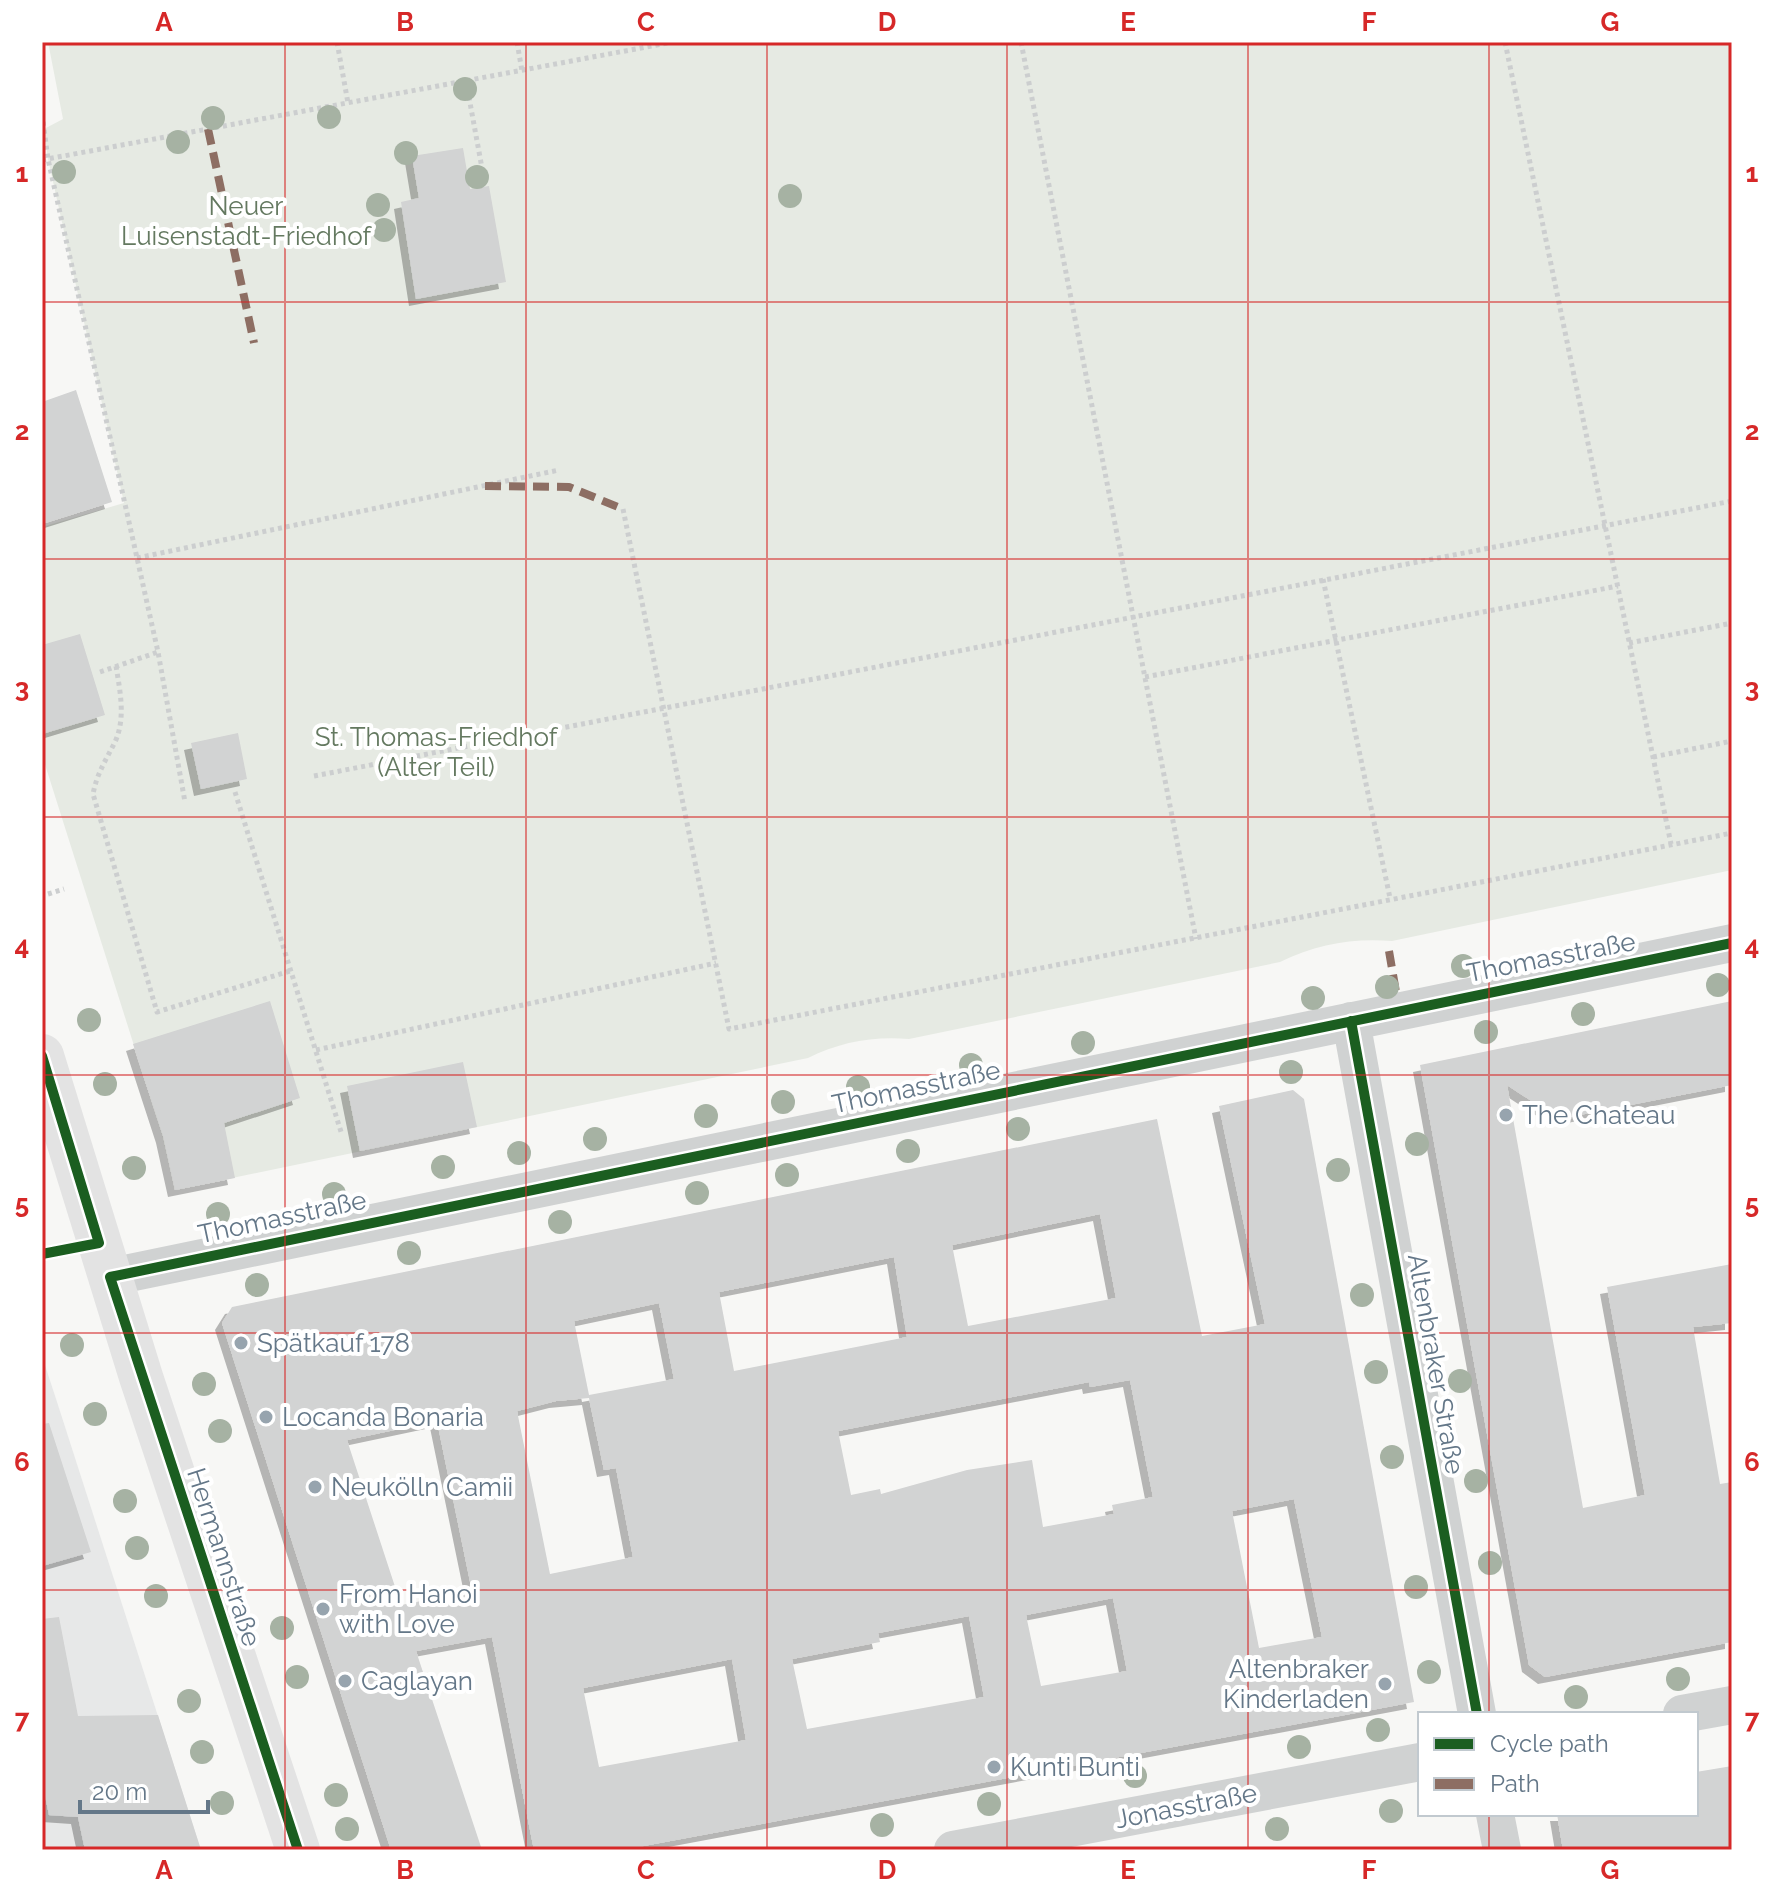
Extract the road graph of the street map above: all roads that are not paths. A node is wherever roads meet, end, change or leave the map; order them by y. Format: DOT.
graph roads {
  1 [pos="1732,943"];
  2 [pos="1351,1021"];
  3 [pos="42,1056"];
  4 [pos="110,1277"];
  5 [pos="1732,1705"];
  6 [pos="1477,1712"];
  7 [pos="1693,1712"];
  8 [pos="1418,1762"];
  9 [pos="1495,1816"];
  10 [pos="298,1850"];
  11 [pos="953,1850"];
  12 [pos="1502,1850"];
  1 -- 2 [label="street, Thomasstraße"];
  2 -- 4 [label="street, Thomasstraße"];
  2 -- 6 [label="street, Altenbraker Straße"];
  3 -- 4 [label="main road, Hermannstraße"];
  4 -- 10 [label="main road, Hermannstraße"];
  5 -- 7 [label="street"];
  8 -- 11 [label="street, Jonasstraße"];
  9 -- 12 [label="street"];
}
